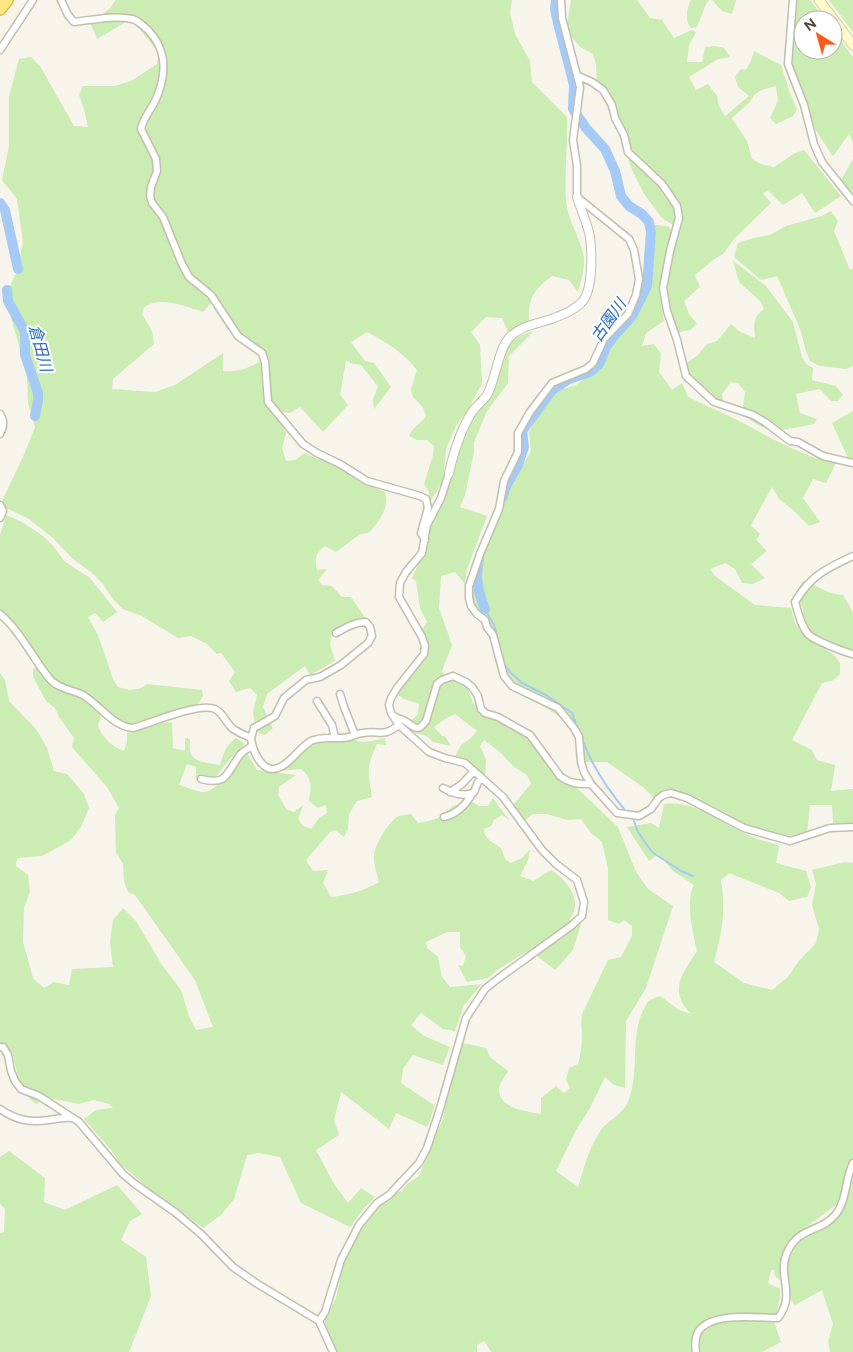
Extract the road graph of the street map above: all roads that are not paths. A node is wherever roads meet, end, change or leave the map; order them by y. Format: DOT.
graph roads {
  1 [pos="7,0"];
  2 [pos="33,0"];
  3 [pos="61,0"];
  4 [pos="561,0"];
  5 [pos="793,0"];
  6 [pos="819,0"];
  7 [pos="0,9"];
  8 [pos="853,45"];
  9 [pos="0,50"];
  10 [pos="578,76"];
  11 [pos="577,197"];
  12 [pos="853,201"];
  13 [pos="0,414"];
  14 [pos="0,434"];
  15 [pos="853,463"];
  16 [pos="449,473"];
  17 [pos="0,506"];
  18 [pos="0,518"];
  19 [pos="425,540"];
  20 [pos="853,556"];
  21 [pos="0,614"];
  22 [pos="336,633"];
  23 [pos="853,654"];
  24 [pos="340,694"];
  25 [pos="317,701"];
  26 [pos="393,716"];
  27 [pos="399,725"];
  28 [pos="355,735"];
  29 [pos="336,737"];
  30 [pos="251,738"];
  31 [pos="252,746"];
  32 [pos="474,771"];
  33 [pos="482,778"];
  34 [pos="201,779"];
  35 [pos="591,784"];
  36 [pos="443,788"];
  37 [pos="450,792"];
  38 [pos="472,794"];
  39 [pos="444,817"];
  40 [pos="853,827"];
  41 [pos="0,1048"];
  42 [pos="0,1109"];
  43 [pos="72,1118"];
  44 [pos="853,1163"];
  45 [pos="319,1321"];
  46 [pos="333,1352"];
  47 [pos="696,1352"];
  1 -- 7 [label="highway"];
  2 -- 9 [label="street"];
  3 -- 19 [label="street"];
  4 -- 10 [label="street"];
  5 -- 12 [label="street"];
  6 -- 8 [label="main road"];
  10 -- 11 [label="street"];
  10 -- 15 [label="street"];
  11 -- 16 [label="street"];
  11 -- 35 [label="street"];
  13 -- 14 [label="street"];
  16 -- 19 [label="street"];
  17 -- 18 [label="street"];
  19 -- 26 [label="street"];
  20 -- 23 [label="street"];
  21 -- 30 [label="street"];
  22 -- 30 [label="street"];
  24 -- 28 [label="street"];
  25 -- 29 [label="street"];
  26 -- 27 [label="street"];
  26 -- 35 [label="street"];
  27 -- 28 [label="street"];
  27 -- 32 [label="street"];
  28 -- 29 [label="street"];
  29 -- 31 [label="street"];
  30 -- 31 [label="street"];
  31 -- 34 [label="street"];
  32 -- 33 [label="street"];
  32 -- 37 [label="street"];
  33 -- 38 [label="street"];
  33 -- 45 [label="street"];
  35 -- 40 [label="street"];
  36 -- 37 [label="street"];
  37 -- 38 [label="street"];
  38 -- 39 [label="street"];
  41 -- 43 [label="street"];
  42 -- 43 [label="street"];
  43 -- 45 [label="street"];
  44 -- 47 [label="street"];
  45 -- 46 [label="street"];
}
